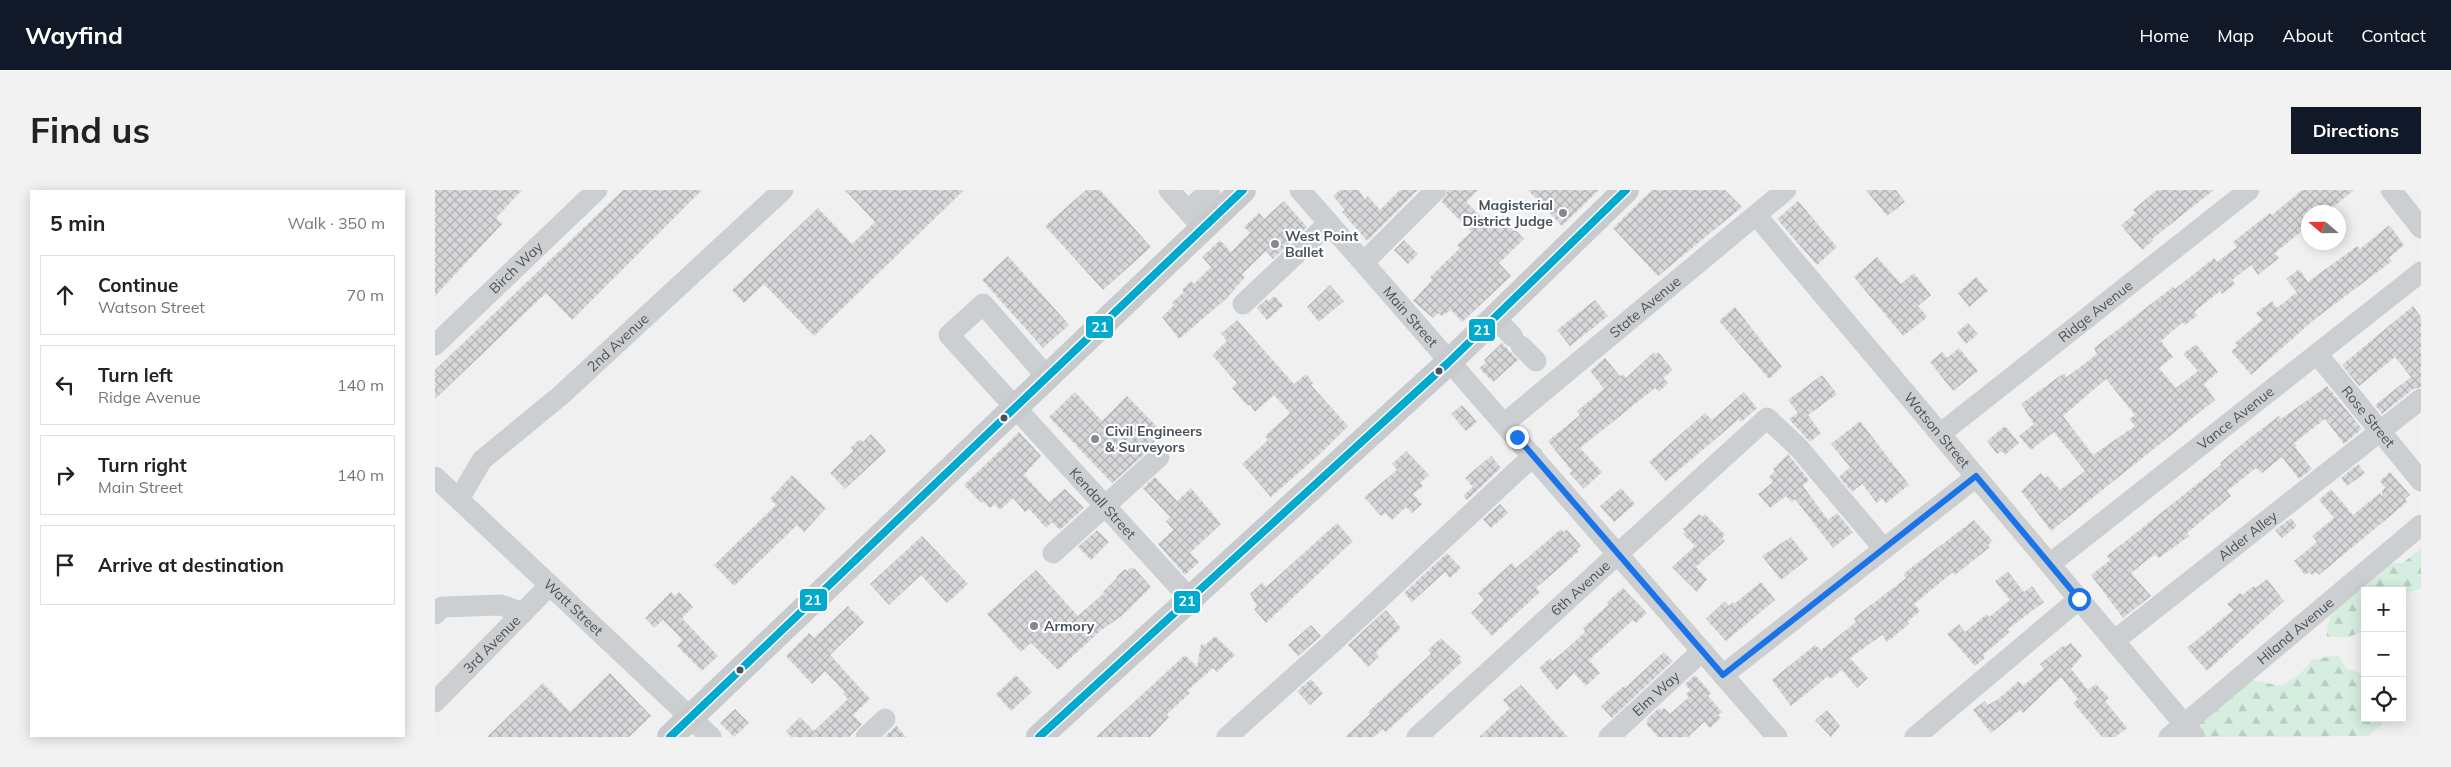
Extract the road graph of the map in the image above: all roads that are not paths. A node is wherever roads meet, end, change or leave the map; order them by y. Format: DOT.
graph roads {
  1 [pos="597,190"];
  2 [pos="783,190"];
  3 [pos="1210,190"];
  4 [pos="1243,190"];
  5 [pos="1300,190"];
  6 [pos="1436,190"];
  7 [pos="1626,190"];
  8 [pos="1786,190"];
  9 [pos="2249,190"];
  10 [pos="2391,190"];
  11 [pos="1183,203"];
  12 [pos="1756,215"];
  13 [pos="1329,223"];
  14 [pos="2421,228"];
  15 [pos="1364,262"];
  16 [pos="2421,272"];
  17 [pos="1243,304"];
  18 [pos="1495,317"];
  19 [pos="435,346"];
  20 [pos="1523,348"];
  21 [pos="2317,354"];
  22 [pos="1449,362"];
  23 [pos="1047,376"];
  24 [pos="2421,399"];
  25 [pos="1016,406"];
  26 [pos="1505,423"];
  27 [pos="2381,431"];
  28 [pos="1940,434"];
  29 [pos="1533,456"];
  30 [pos="1159,457"];
  31 [pos="1976,476"];
  32 [pos="435,477"];
  33 [pos="2421,480"];
  34 [pos="459,499"];
  35 [pos="1106,506"];
  36 [pos="2421,524"];
  37 [pos="1884,549"];
  38 [pos="1053,553"];
  39 [pos="1617,553"];
  40 [pos="2050,564"];
  41 [pos="550,586"];
  42 [pos="2079,599"];
  43 [pos="1191,600"];
  44 [pos="437,607"];
  45 [pos="523,613"];
  46 [pos="2114,641"];
  47 [pos="1702,651"];
  48 [pos="1723,675"];
  49 [pos="435,702"];
  50 [pos="690,718"];
  51 [pos="885,719"];
  52 [pos="2183,733"];
  53 [pos="670,737"];
  54 [pos="711,737"];
  55 [pos="866,737"];
  56 [pos="1039,737"];
  57 [pos="1227,737"];
  58 [pos="1417,737"];
  59 [pos="1609,737"];
  60 [pos="1777,737"];
  61 [pos="1915,737"];
  1 -- 19 [label="street, Birch Way"];
  2 -- 34 [label="street, 2nd Avenue"];
  3 -- 11 [label="street"];
  4 -- 11 [label="main road"];
  5 -- 13 [label="street, Main Street"];
  6 -- 15 [label="street"];
  7 -- 18 [label="main road"];
  8 -- 12 [label="street, State Avenue"];
  9 -- 28 [label="street, Ridge Avenue"];
  10 -- 14 [label="street"];
  11 -- 23 [label="main road"];
  12 -- 26 [label="street, State Avenue"];
  12 -- 28 [label="street, Watson Street"];
  13 -- 15 [label="street, Main Street"];
  13 -- 17 [label="street"];
  15 -- 22 [label="street, Main Street"];
  16 -- 21 [label="street, Vance Avenue"];
  18 -- 20 [label="street"];
  18 -- 22 [label="main road"];
  21 -- 27 [label="street, Rose Street"];
  21 -- 40 [label="street, Vance Avenue"];
  22 -- 26 [label="street, Main Street"];
  22 -- 43 [label="main road"];
  23 -- 25 [label="main road"];
  23 -- 25 [label="street, Kendall Street"];
  24 -- 27 [label="street, Alder Alley"];
  25 -- 35 [label="street, Kendall Street"];
  25 -- 50 [label="main road"];
  26 -- 29 [label="street, Main Street"];
  27 -- 33 [label="street, Rose Street"];
  27 -- 46 [label="street, Alder Alley"];
  28 -- 31 [label="street, Watson Street"];
  29 -- 39 [label="street, Main Street"];
  29 -- 57 [label="street"];
  30 -- 35 [label="street"];
  31 -- 37 [label="street"];
  31 -- 40 [label="street, Watson Street"];
  32 -- 34 [label="street, Watt Street"];
  34 -- 41 [label="street, Watt Street"];
  35 -- 38 [label="street"];
  35 -- 43 [label="street, Kendall Street"];
  36 -- 52 [label="street, Hiland Avenue"];
  37 -- 39 [label="street, 6th Avenue"];
  37 -- 48 [label="street"];
  39 -- 47 [label="street, Main Street"];
  39 -- 58 [label="street, 6th Avenue"];
  40 -- 42 [label="street, Watson Street"];
  41 -- 45 [label="street, 3rd Avenue"];
  41 -- 50 [label="street, Watt Street"];
  42 -- 46 [label="street, Watson Street"];
  42 -- 61 [label="street"];
  43 -- 56 [label="main road"];
  44 -- 45 [label="street"];
  45 -- 49 [label="street, 3rd Avenue"];
  46 -- 52 [label="street, Watson Street"];
  47 -- 48 [label="street, Main Street"];
  47 -- 59 [label="street, Elm Way"];
  48 -- 60 [label="street, Main Street"];
  50 -- 53 [label="main road"];
  50 -- 54 [label="street, Watt Street"];
  51 -- 55 [label="street"];
}
